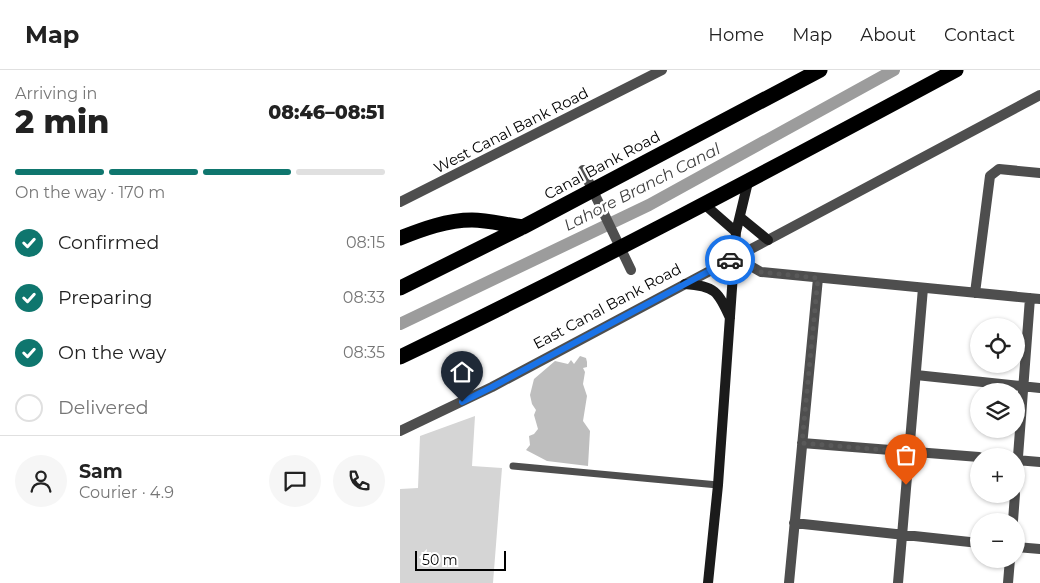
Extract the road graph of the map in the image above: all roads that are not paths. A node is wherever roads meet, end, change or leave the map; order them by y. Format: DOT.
graph roads {
  1 [pos="662,70"];
  2 [pos="820,70"];
  3 [pos="956,70"];
  4 [pos="1040,95"];
  5 [pos="583,170"];
  6 [pos="1040,173"];
  7 [pos="748,182"];
  8 [pos="400,202"];
  9 [pos="704,204"];
  10 [pos="740,217"];
  11 [pos="522,227"];
  12 [pos="736,232"];
  13 [pos="400,238"];
  14 [pos="768,240"];
  15 [pos="735,257"];
  16 [pos="631,270"];
  17 [pos="818,278"];
  18 [pos="686,284"];
  19 [pos="400,288"];
  20 [pos="923,288"];
  21 [pos="975,293"];
  22 [pos="1035,298"];
  23 [pos="731,320"];
  24 [pos="400,357"];
  25 [pos="916,376"];
  26 [pos="992,383"];
  27 [pos="1024,383"];
  28 [pos="1025,386"];
  29 [pos="1040,388"];
  30 [pos="400,431"];
  31 [pos="802,443"];
  32 [pos="909,452"];
  33 [pos="970,456"];
  34 [pos="1025,461"];
  35 [pos="1040,462"];
  36 [pos="512,466"];
  37 [pos="718,485"];
  38 [pos="794,523"];
  39 [pos="902,535"];
  40 [pos="970,542"];
  41 [pos="1025,548"];
  42 [pos="1040,549"];
  43 [pos="1009,568"];
  44 [pos="708,583"];
  45 [pos="789,583"];
  46 [pos="898,583"];
  47 [pos="1008,583"];
  1 -- 8 [label="street, West Canal Bank Road"];
  2 -- 11 [label="highway, Canal Bank Road"];
  3 -- 7 [label="highway"];
  4 -- 14 [label="street, East Canal Bank Road"];
  5 -- 16 [label="street"];
  6 -- 21 [label="street"];
  7 -- 9 [label="highway"];
  7 -- 10 [label="street"];
  9 -- 12 [label="street"];
  9 -- 24 [label="highway"];
  10 -- 12 [label="street"];
  10 -- 14 [label="street"];
  11 -- 13 [label="highway"];
  11 -- 19 [label="highway, Canal Bank Road"];
  12 -- 15 [label="street"];
  14 -- 15 [label="street, East Canal Bank Road"];
  15 -- 17 [label="street"];
  15 -- 18 [label="street, East Canal Bank Road"];
  15 -- 23 [label="street"];
  17 -- 20 [label="street"];
  17 -- 31 [label="street"];
  18 -- 23 [label="street"];
  18 -- 30 [label="street, East Canal Bank Road"];
  20 -- 21 [label="street"];
  20 -- 25 [label="street"];
  21 -- 22 [label="street"];
  22 -- 27 [label="street"];
  23 -- 37 [label="street"];
  25 -- 26 [label="street"];
  25 -- 32 [label="street"];
  28 -- 29 [label="street"];
  31 -- 32 [label="street"];
  31 -- 38 [label="street"];
  32 -- 33 [label="street"];
  32 -- 39 [label="street"];
  34 -- 35 [label="street"];
  36 -- 37 [label="lane"];
  37 -- 44 [label="street"];
  38 -- 39 [label="street"];
  38 -- 45 [label="street"];
  39 -- 40 [label="street"];
  39 -- 46 [label="street"];
  41 -- 42 [label="street"];
  43 -- 47 [label="street"];
}
